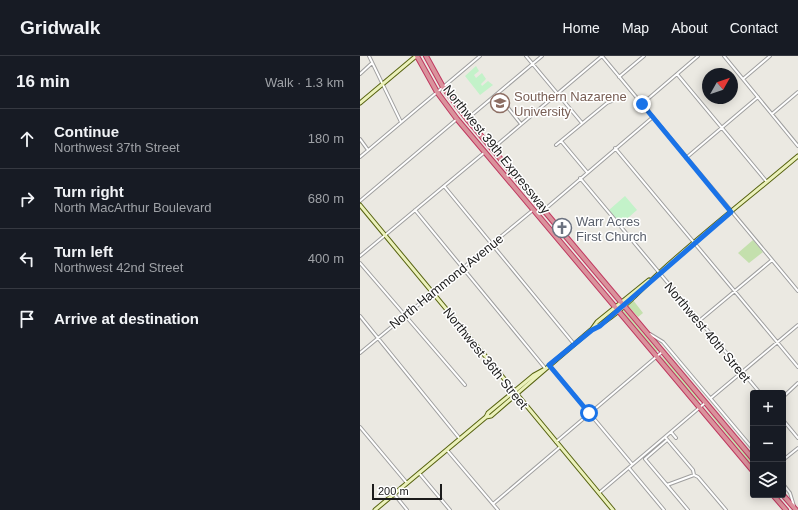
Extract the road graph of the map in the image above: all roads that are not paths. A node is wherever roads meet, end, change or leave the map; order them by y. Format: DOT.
graph roads {
  1 [pos="369,56"];
  2 [pos="417,56"];
  3 [pos="426,56"];
  4 [pos="480,56"];
  5 [pos="526,56"];
  6 [pos="542,56"];
  7 [pos="602,56"];
  8 [pos="644,56"];
  9 [pos="698,56"];
  10 [pos="724,56"];
  11 [pos="770,56"];
  12 [pos="695,57"];
  13 [pos="372,63"];
  14 [pos="533,64"];
  15 [pos="360,74"];
  16 [pos="677,74"];
  17 [pos="619,77"];
  18 [pos="743,79"];
  19 [pos="382,84"];
  20 [pos="443,87"];
  21 [pos="437,92"];
  22 [pos="798,92"];
  23 [pos="497,94"];
  24 [pos="557,94"];
  25 [pos="758,97"];
  26 [pos="612,101"];
  27 [pos="360,103"];
  28 [pos="642,104"];
  29 [pos="772,114"];
  30 [pos="653,117"];
  31 [pos="467,119"];
  32 [pos="457,120"];
  33 [pos="401,122"];
  34 [pos="582,123"];
  35 [pos="522,124"];
  36 [pos="722,127"];
  37 [pos="360,139"];
  38 [pos="561,141"];
  39 [pos="556,145"];
  40 [pos="798,146"];
  41 [pos="615,148"];
  42 [pos="492,149"];
  43 [pos="368,150"];
  44 [pos="485,152"];
  45 [pos="798,156"];
  46 [pos="360,157"];
  47 [pos="686,158"];
  48 [pos="587,172"];
  49 [pos="517,178"];
  50 [pos="580,178"];
  51 [pos="767,182"];
  52 [pos="511,183"];
  53 [pos="444,186"];
  54 [pos="360,201"];
  55 [pos="360,205"];
  56 [pos="540,205"];
  57 [pos="415,210"];
  58 [pos="533,210"];
  59 [pos="544,210"];
  60 [pos="731,212"];
  61 [pos="538,215"];
  62 [pos="385,235"];
  63 [pos="694,243"];
  64 [pos="492,244"];
  65 [pos="360,256"];
  66 [pos="772,260"];
  67 [pos="360,263"];
  68 [pos="463,268"];
  69 [pos="659,273"];
  70 [pos="734,292"];
  71 [pos="798,292"];
  72 [pos="433,293"];
  73 [pos="622,304"];
  74 [pos="616,309"];
  75 [pos="404,315"];
  76 [pos="360,316"];
  77 [pos="699,321"];
  78 [pos="798,325"];
  79 [pos="648,334"];
  80 [pos="377,337"];
  81 [pos="777,342"];
  82 [pos="574,344"];
  83 [pos="663,351"];
  84 [pos="360,353"];
  85 [pos="657,356"];
  86 [pos="549,365"];
  87 [pos="798,368"];
  88 [pos="545,369"];
  89 [pos="742,372"];
  90 [pos="798,383"];
  91 [pos="465,385"];
  92 [pos="757,390"];
  93 [pos="514,392"];
  94 [pos="786,394"];
  95 [pos="517,395"];
  96 [pos="711,398"];
  97 [pos="706,403"];
  98 [pos="700,408"];
  99 [pos="589,413"];
  100 [pos="486,417"];
  101 [pos="786,424"];
  102 [pos="360,427"];
  103 [pos="671,432"];
  104 [pos="665,437"];
  105 [pos="676,438"];
  106 [pos="798,438"];
  107 [pos="460,439"];
  108 [pos="667,440"];
  109 [pos="556,442"];
  110 [pos="750,445"];
  111 [pos="560,447"];
  112 [pos="798,448"];
  113 [pos="447,450"];
  114 [pos="750,455"];
  115 [pos="642,456"];
  116 [pos="786,458"];
  117 [pos="645,459"];
  118 [pos="632,464"];
  119 [pos="750,467"];
  120 [pos="628,468"];
  121 [pos="419,473"];
  122 [pos="694,475"];
  123 [pos="407,483"];
  124 [pos="667,485"];
  125 [pos="786,488"];
  126 [pos="599,493"];
  127 [pos="394,494"];
  128 [pos="776,498"];
  129 [pos="786,498"];
  130 [pos="493,504"];
  131 [pos="375,510"];
  132 [pos="407,510"];
  133 [pos="450,510"];
  134 [pos="498,510"];
  135 [pos="613,510"];
  136 [pos="664,510"];
  137 [pos="688,510"];
  138 [pos="726,510"];
  139 [pos="786,510"];
  140 [pos="796,510"];
  1 -- 13 [label="street"];
  2 -- 19 [label="main road"];
  2 -- 21 [label="highway, Northwest 39th Expressway"];
  3 -- 20 [label="highway, Northwest 39th Expressway"];
  4 -- 20 [label="street"];
  5 -- 14 [label="street"];
  6 -- 14 [label="street"];
  7 -- 17 [label="street"];
  7 -- 24 [label="street"];
  8 -- 17 [label="street"];
  9 -- 12 [label="street"];
  10 -- 18 [label="street"];
  11 -- 18 [label="street"];
  12 -- 16 [label="street"];
  13 -- 15 [label="street"];
  13 -- 19 [label="street"];
  14 -- 23 [label="street"];
  14 -- 24 [label="street"];
  16 -- 28 [label="street"];
  16 -- 36 [label="street"];
  17 -- 28 [label="street"];
  18 -- 25 [label="street"];
  19 -- 27 [label="main road"];
  19 -- 33 [label="street"];
  20 -- 21 [label="street"];
  20 -- 31 [label="highway, Northwest 39th Expressway"];
  21 -- 32 [label="highway, Northwest 39th Expressway"];
  21 -- 33 [label="street"];
  22 -- 29 [label="street"];
  23 -- 31 [label="street"];
  23 -- 35 [label="street"];
  24 -- 34 [label="street"];
  24 -- 35 [label="street"];
  25 -- 29 [label="street"];
  25 -- 36 [label="street"];
  26 -- 34 [label="street"];
  28 -- 30 [label="street"];
  29 -- 40 [label="street"];
  30 -- 41 [label="street"];
  30 -- 47 [label="street"];
  31 -- 42 [label="highway, Northwest 39th Expressway"];
  32 -- 44 [label="highway, Northwest 39th Expressway"];
  32 -- 54 [label="street"];
  33 -- 43 [label="street"];
  34 -- 38 [label="street"];
  35 -- 42 [label="street"];
  36 -- 47 [label="street"];
  36 -- 51 [label="street"];
  37 -- 43 [label="street"];
  38 -- 39 [label="street"];
  38 -- 48 [label="street"];
  41 -- 48 [label="street"];
  41 -- 63 [label="street"];
  42 -- 44 [label="highway"];
  42 -- 49 [label="highway, Northwest 39th Expressway"];
  43 -- 46 [label="street"];
  44 -- 52 [label="highway, Northwest 39th Expressway"];
  44 -- 53 [label="street"];
  45 -- 51 [label="main road"];
  47 -- 60 [label="street"];
  48 -- 50 [label="street"];
  49 -- 52 [label="highway"];
  49 -- 56 [label="highway, Northwest 39th Expressway"];
  50 -- 59 [label="street"];
  50 -- 69 [label="street, Northwest 40th Street"];
  51 -- 60 [label="main road"];
  52 -- 58 [label="highway, Northwest 39th Expressway"];
  53 -- 57 [label="street"];
  53 -- 64 [label="street"];
  55 -- 62 [label="main road, Northwest 36th Street"];
  56 -- 58 [label="highway"];
  56 -- 59 [label="highway, Northwest 39th Expressway"];
  57 -- 62 [label="street"];
  57 -- 68 [label="street"];
  58 -- 61 [label="highway, Northwest 39th Expressway"];
  58 -- 64 [label="street, North Hammond Avenue"];
  59 -- 61 [label="highway"];
  59 -- 73 [label="highway, Northwest 39th Expressway"];
  60 -- 63 [label="main road"];
  60 -- 66 [label="street"];
  61 -- 74 [label="highway, Northwest 39th Expressway"];
  62 -- 65 [label="street"];
  62 -- 72 [label="main road, Northwest 36th Street"];
  63 -- 69 [label="main road"];
  63 -- 70 [label="street"];
  64 -- 68 [label="street, North Hammond Avenue"];
  64 -- 82 [label="street"];
  66 -- 70 [label="street"];
  66 -- 71 [label="street"];
  67 -- 75 [label="street"];
  68 -- 72 [label="street, North Hammond Avenue"];
  68 -- 88 [label="street"];
  69 -- 73 [label="main road"];
  69 -- 77 [label="street, Northwest 40th Street"];
  70 -- 77 [label="street"];
  70 -- 81 [label="street"];
  72 -- 75 [label="street, North Hammond Avenue"];
  72 -- 93 [label="main road, Northwest 36th Street"];
  73 -- 74 [label="main road"];
  73 -- 79 [label="highway, Northwest 39th Expressway"];
  74 -- 82 [label="main road"];
  74 -- 85 [label="highway, Northwest 39th Expressway"];
  75 -- 80 [label="street, North Hammond Avenue"];
  75 -- 91 [label="street"];
  76 -- 80 [label="street"];
  77 -- 89 [label="street, Northwest 40th Street"];
  78 -- 81 [label="street"];
  79 -- 83 [label="highway, Northwest 39th Expressway"];
  79 -- 96 [label="street, Northwest 39th Expressway"];
  80 -- 84 [label="street, North Hammond Avenue"];
  80 -- 107 [label="street"];
  81 -- 87 [label="street"];
  81 -- 89 [label="street"];
  82 -- 86 [label="main road"];
  83 -- 85 [label="street"];
  83 -- 97 [label="highway, Northwest 39th Expressway"];
  85 -- 98 [label="highway, Northwest 39th Expressway"];
  85 -- 99 [label="street"];
  86 -- 88 [label="main road"];
  86 -- 99 [label="street"];
  88 -- 93 [label="main road"];
  88 -- 95 [label="main road"];
  89 -- 92 [label="street, Northwest 40th Street"];
  89 -- 96 [label="street"];
  90 -- 94 [label="street"];
  93 -- 95 [label="main road, Northwest 36th Street"];
  93 -- 100 [label="main road"];
  95 -- 100 [label="main road"];
  95 -- 109 [label="main road, Northwest 36th Street"];
  96 -- 110 [label="street, Northwest 39th Expressway"];
  97 -- 98 [label="street"];
  97 -- 114 [label="highway, Northwest 39th Expressway"];
  98 -- 103 [label="street"];
  98 -- 119 [label="highway, Northwest 39th Expressway"];
  99 -- 109 [label="street"];
  99 -- 118 [label="street"];
  100 -- 107 [label="main road"];
  101 -- 106 [label="street"];
  102 -- 123 [label="street"];
  103 -- 104 [label="street"];
  103 -- 105 [label="street"];
  104 -- 108 [label="street"];
  104 -- 115 [label="street"];
  107 -- 113 [label="main road"];
  108 -- 117 [label="street"];
  108 -- 122 [label="street"];
  109 -- 111 [label="main road, Northwest 36th Street"];
  111 -- 126 [label="main road, Northwest 36th Street"];
  111 -- 130 [label="street"];
  112 -- 116 [label="street"];
  113 -- 121 [label="main road"];
  113 -- 130 [label="street"];
  115 -- 117 [label="street"];
  115 -- 118 [label="street"];
  117 -- 124 [label="street"];
  118 -- 120 [label="street"];
  120 -- 126 [label="street"];
  120 -- 136 [label="street"];
  121 -- 123 [label="main road"];
  121 -- 133 [label="street"];
  122 -- 124 [label="street"];
  122 -- 138 [label="street"];
  123 -- 127 [label="main road"];
  124 -- 137 [label="street"];
  125 -- 140 [label="street"];
  126 -- 135 [label="main road, Northwest 36th Street"];
  127 -- 131 [label="main road"];
  127 -- 132 [label="street"];
  128 -- 139 [label="highway"];
  129 -- 140 [label="highway"];
  130 -- 134 [label="street"];
}
